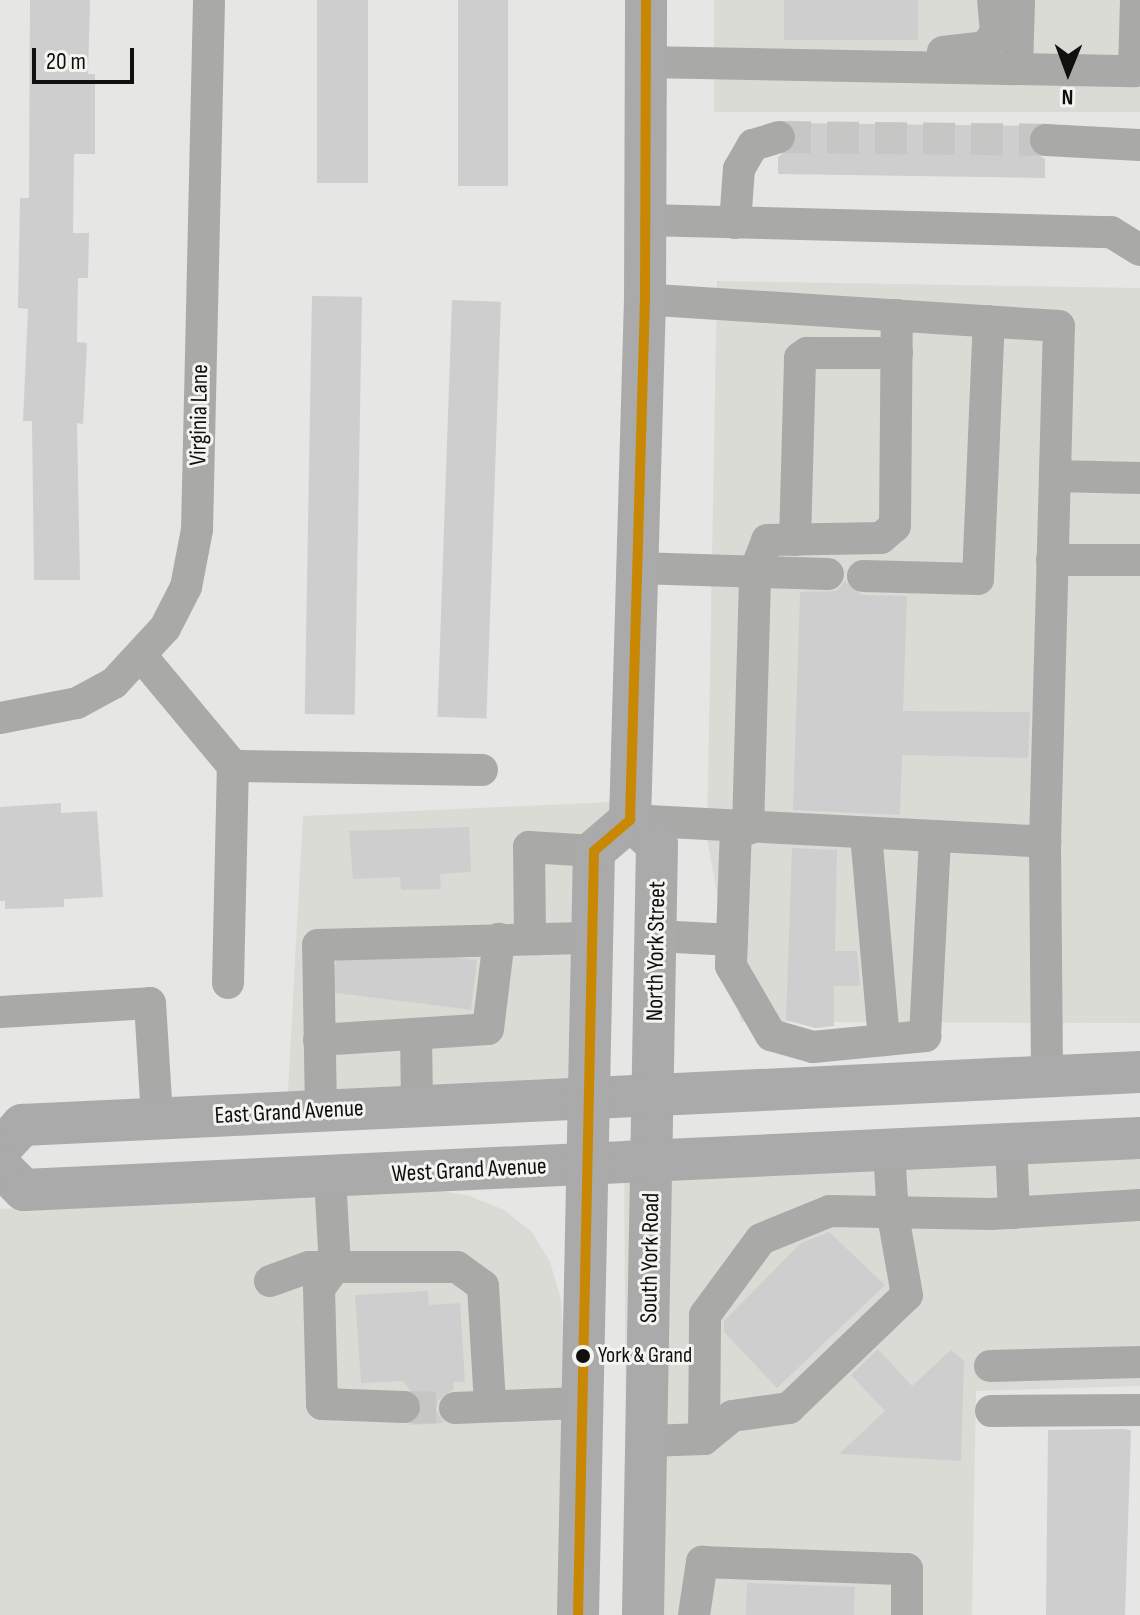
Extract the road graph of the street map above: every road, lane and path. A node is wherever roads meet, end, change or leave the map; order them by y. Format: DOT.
graph roads {
  1 [pos="209,0"];
  2 [pos="646,0"];
  3 [pos="993,0"];
  4 [pos="1019,0"];
  5 [pos="1136,0"];
  6 [pos="646,62"];
  7 [pos="845,65"];
  8 [pos="1017,69"];
  9 [pos="779,137"];
  10 [pos="1046,140"];
  11 [pos="1140,145"];
  12 [pos="645,220"];
  13 [pos="735,223"];
  14 [pos="1140,250"];
  15 [pos="645,299"];
  16 [pos="897,315"];
  17 [pos="989,321"];
  18 [pos="897,353"];
  19 [pos="1055,476"];
  20 [pos="1140,478"];
  21 [pos="795,540"];
  22 [pos="1052,560"];
  23 [pos="1140,560"];
  24 [pos="637,568"];
  25 [pos="755,572"];
  26 [pos="828,574"];
  27 [pos="863,576"];
  28 [pos="143,658"];
  29 [pos="0,718"];
  30 [pos="233,766"];
  31 [pos="482,770"];
  32 [pos="630,820"];
  33 [pos="742,828"];
  34 [pos="866,834"];
  35 [pos="935,837"];
  36 [pos="1045,842"];
  37 [pos="594,851"];
  38 [pos="657,936"];
  39 [pos="592,938"];
  40 [pos="514,939"];
  41 [pos="732,940"];
  42 [pos="228,983"];
  43 [pos="0,1012"];
  44 [pos="416,1034"];
  45 [pos="904,1038"];
  46 [pos="319,1040"];
  47 [pos="810,1067"];
  48 [pos="1140,1072"];
  49 [pos="1047,1077"];
  50 [pos="905,1083"];
  51 [pos="653,1094"];
  52 [pos="588,1097"];
  53 [pos="417,1106"];
  54 [pos="321,1111"];
  55 [pos="157,1118"];
  56 [pos="1140,1138"];
  57 [pos="1011,1144"];
  58 [pos="0,1149"];
  59 [pos="889,1150"];
  60 [pos="652,1161"];
  61 [pos="587,1164"];
  62 [pos="0,1166"];
  63 [pos="330,1177"];
  64 [pos="1140,1205"];
  65 [pos="1003,1214"];
  66 [pos="893,1216"];
  67 [pos="335,1267"];
  68 [pos="270,1281"];
  69 [pos="1140,1362"];
  70 [pos="990,1366"];
  71 [pos="581,1403"];
  72 [pos="490,1405"];
  73 [pos="404,1407"];
  74 [pos="455,1408"];
  75 [pos="1140,1410"];
  76 [pos="991,1411"];
  77 [pos="704,1439"];
  78 [pos="647,1441"];
  79 [pos="578,1615"];
  80 [pos="643,1615"];
  81 [pos="694,1615"];
  82 [pos="907,1615"];
  1 -- 28 [label="street, Virginia Lane"];
  2 -- 6 [label="main road"];
  3 -- 7 [label="street"];
  4 -- 8 [label="street"];
  5 -- 8 [label="street"];
  6 -- 7 [label="street"];
  6 -- 12 [label="main road"];
  7 -- 8 [label="street"];
  9 -- 13 [label="street"];
  10 -- 11 [label="street"];
  12 -- 13 [label="street"];
  12 -- 15 [label="main road"];
  13 -- 14 [label="street"];
  15 -- 16 [label="street"];
  15 -- 24 [label="main road"];
  16 -- 17 [label="street"];
  16 -- 18 [label="street"];
  17 -- 19 [label="street"];
  17 -- 27 [label="street"];
  18 -- 21 [label="street"];
  18 -- 21 [label="street"];
  19 -- 20 [label="street"];
  19 -- 22 [label="street"];
  21 -- 25 [label="street"];
  22 -- 23 [label="street"];
  22 -- 36 [label="street"];
  24 -- 25 [label="street"];
  24 -- 32 [label="main road"];
  25 -- 26 [label="street"];
  25 -- 33 [label="street"];
  28 -- 29 [label="street, Virginia Lane"];
  28 -- 30 [label="street"];
  30 -- 31 [label="street"];
  30 -- 42 [label="street"];
  32 -- 33 [label="street"];
  32 -- 37 [label="main road"];
  32 -- 38 [label="main road, North York Street"];
  33 -- 34 [label="street"];
  33 -- 41 [label="street"];
  34 -- 35 [label="street"];
  34 -- 45 [label="street"];
  35 -- 36 [label="street"];
  35 -- 45 [label="street"];
  36 -- 49 [label="street"];
  37 -- 39 [label="main road"];
  37 -- 40 [label="street"];
  38 -- 41 [label="street"];
  38 -- 51 [label="main road, North York Street"];
  39 -- 40 [label="street"];
  39 -- 52 [label="main road"];
  40 -- 44 [label="street"];
  40 -- 46 [label="street"];
  41 -- 47 [label="street"];
  43 -- 55 [label="street"];
  44 -- 46 [label="street"];
  44 -- 53 [label="street"];
  45 -- 47 [label="street"];
  45 -- 50 [label="street"];
  46 -- 54 [label="street"];
  47 -- 50 [label="main road"];
  47 -- 51 [label="main road"];
  48 -- 49 [label="main road"];
  49 -- 50 [label="main road"];
  51 -- 52 [label="main road"];
  51 -- 60 [label="main road, South York Road"];
  52 -- 53 [label="main road, East Grand Avenue"];
  52 -- 61 [label="main road"];
  53 -- 54 [label="main road, East Grand Avenue"];
  54 -- 55 [label="main road, East Grand Avenue"];
  55 -- 58 [label="main road, East Grand Avenue"];
  56 -- 57 [label="main road, West Grand Avenue"];
  57 -- 59 [label="main road, West Grand Avenue"];
  57 -- 65 [label="street"];
  59 -- 60 [label="main road, West Grand Avenue"];
  59 -- 66 [label="street"];
  60 -- 61 [label="main road, West Grand Avenue"];
  60 -- 78 [label="main road, South York Road"];
  61 -- 63 [label="main road, West Grand Avenue"];
  61 -- 71 [label="main road"];
  62 -- 63 [label="main road, West Grand Avenue"];
  63 -- 67 [label="street"];
  64 -- 65 [label="street"];
  65 -- 66 [label="street"];
  66 -- 77 [label="street"];
  66 -- 77 [label="street"];
  67 -- 68 [label="street"];
  67 -- 72 [label="street"];
  67 -- 73 [label="street"];
  69 -- 70 [label="street"];
  71 -- 72 [label="street"];
  71 -- 79 [label="main road"];
  72 -- 74 [label="street"];
  75 -- 76 [label="street"];
  77 -- 78 [label="street"];
  78 -- 80 [label="main road, South York Road"];
  81 -- 82 [label="street"];
}
